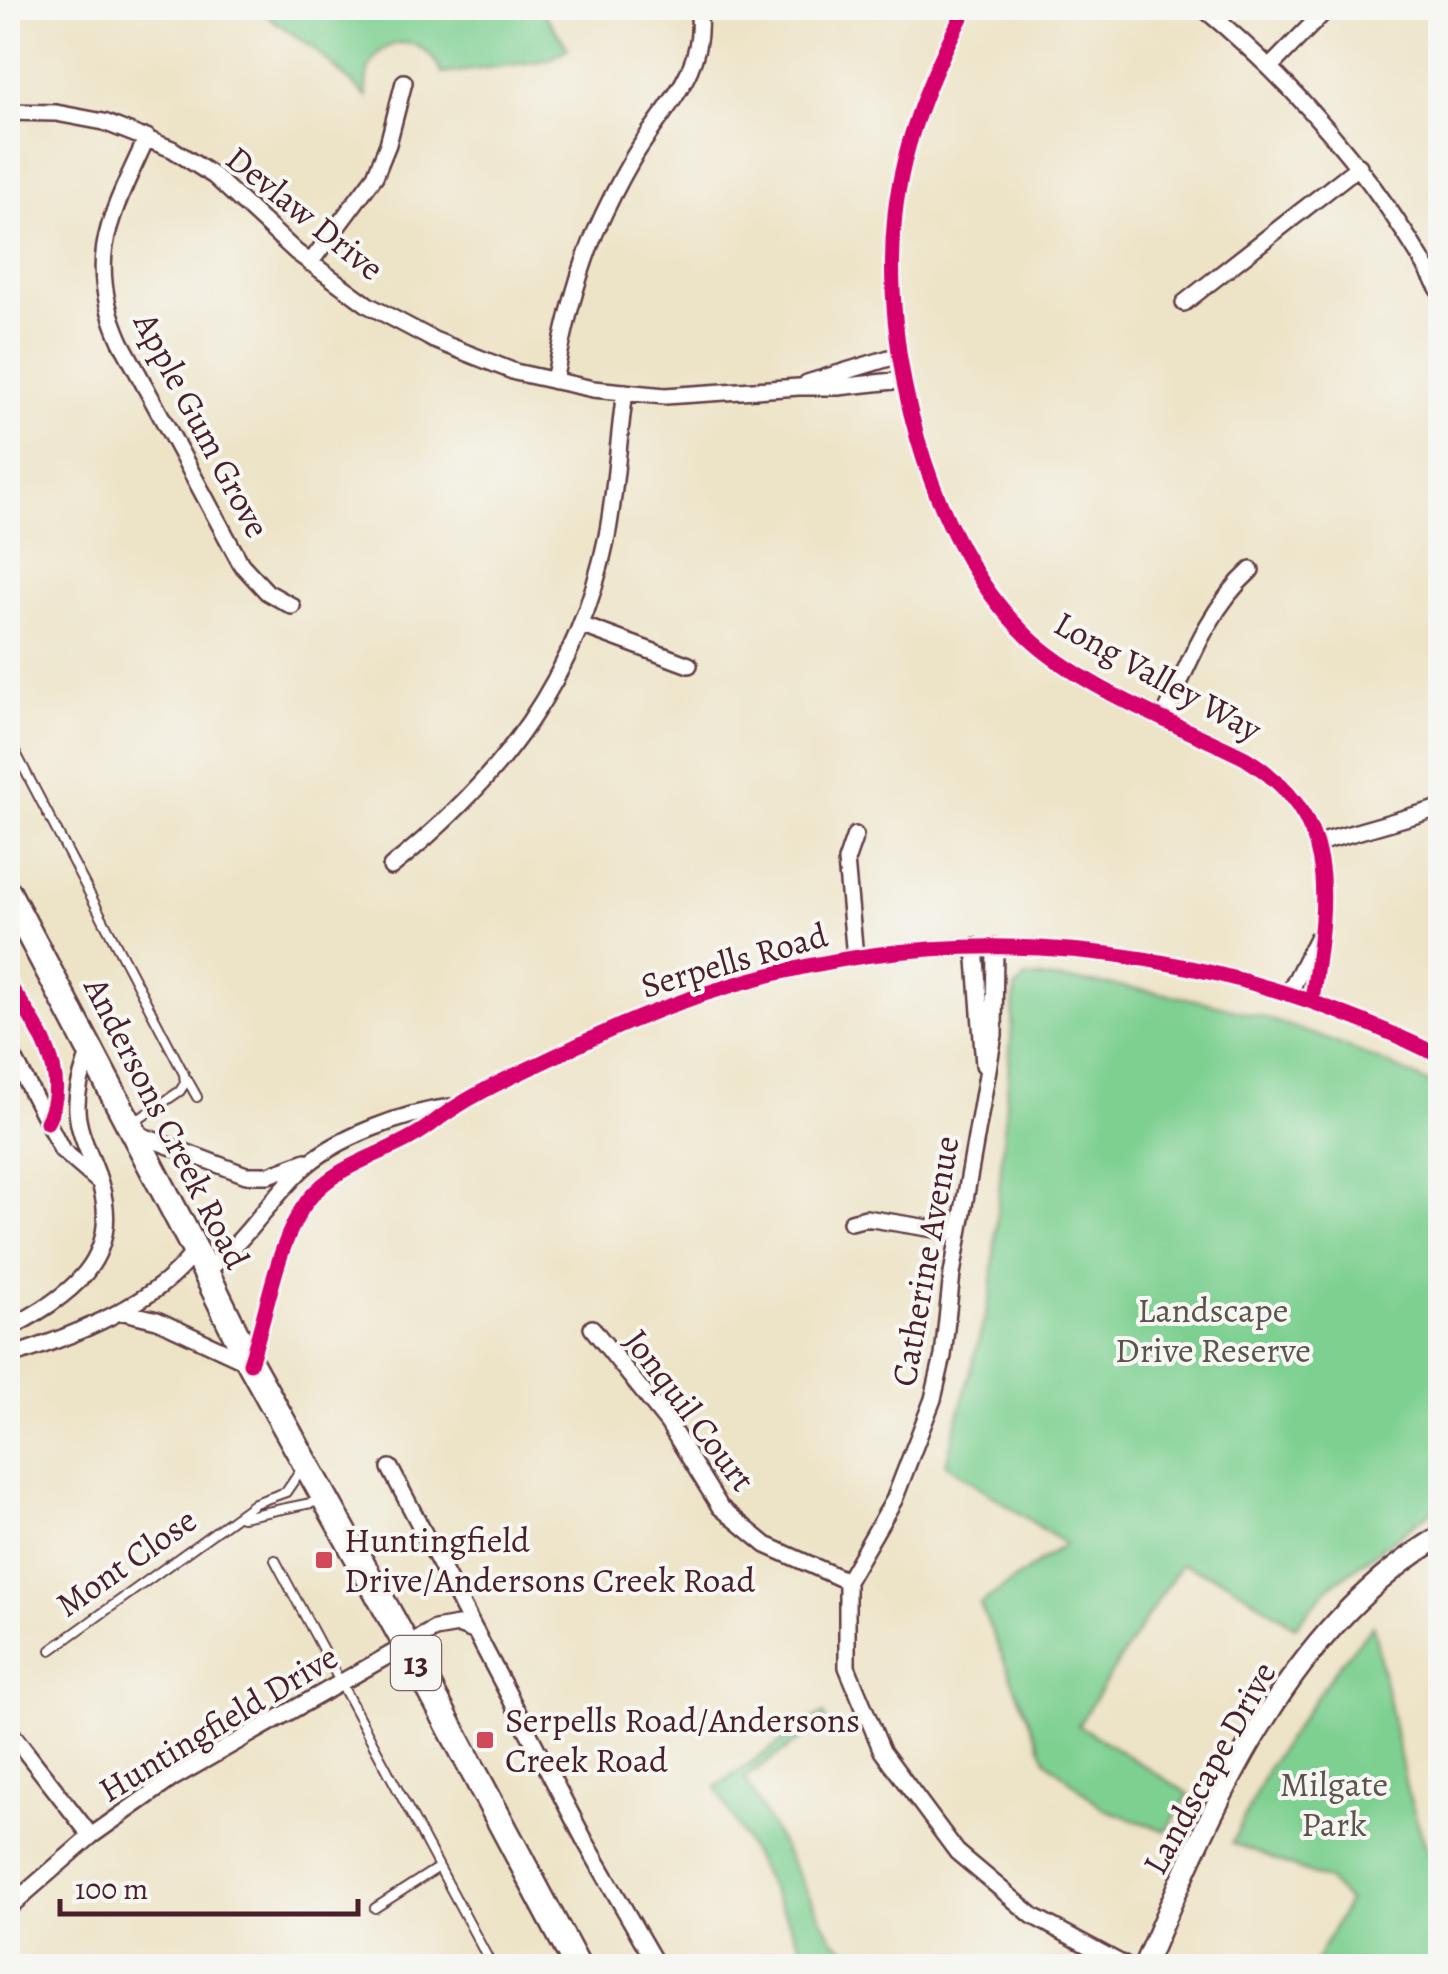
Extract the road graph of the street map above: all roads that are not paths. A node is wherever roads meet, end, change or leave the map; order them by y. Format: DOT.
graph roads {
  1 [pos="698,8"];
  2 [pos="966,8"];
  3 [pos="1203,8"];
  4 [pos="1328,8"];
  5 [pos="1270,67"];
  6 [pos="404,82"];
  7 [pos="8,112"];
  8 [pos="147,137"];
  9 [pos="1359,166"];
  10 [pos="310,263"];
  11 [pos="1435,269"];
  12 [pos="1440,290"];
  13 [pos="1184,303"];
  14 [pos="899,354"];
  15 [pos="902,380"];
  16 [pos="554,381"];
  17 [pos="799,386"];
  18 [pos="625,392"];
  19 [pos="1251,570"];
  20 [pos="292,606"];
  21 [pos="581,625"];
  22 [pos="689,665"];
  23 [pos="1164,718"];
  24 [pos="8,738"];
  25 [pos="1440,808"];
  26 [pos="855,835"];
  27 [pos="1318,843"];
  28 [pos="390,866"];
  29 [pos="8,894"];
  30 [pos="1319,934"];
  31 [pos="975,946"];
  32 [pos="995,946"];
  33 [pos="855,957"];
  34 [pos="1289,992"];
  35 [pos="1312,1000"];
  36 [pos="8,1047"];
  37 [pos="90,1050"];
  38 [pos="1440,1056"];
  39 [pos="183,1070"];
  40 [pos="984,1084"];
  41 [pos="197,1097"];
  42 [pos="451,1107"];
  43 [pos="130,1128"];
  44 [pos="348,1140"];
  45 [pos="326,1152"];
  46 [pos="360,1160"];
  47 [pos="100,1184"];
  48 [pos="851,1222"];
  49 [pos="959,1233"];
  50 [pos="200,1261"];
  51 [pos="120,1311"];
  52 [pos="592,1328"];
  53 [pos="8,1329"];
  54 [pos="8,1358"];
  55 [pos="250,1363"];
  56 [pos="306,1462"];
  57 [pos="390,1468"];
  58 [pos="326,1500"];
  59 [pos="234,1520"];
  60 [pos="1440,1537"];
  61 [pos="275,1560"];
  62 [pos="847,1582"];
  63 [pos="476,1632"];
  64 [pos="407,1646"];
  65 [pos="51,1650"];
  66 [pos="342,1682"];
  67 [pos="8,1729"];
  68 [pos="91,1836"];
  69 [pos="439,1867"];
  70 [pos="8,1908"];
  71 [pos="376,1908"];
  72 [pos="492,1966"];
  73 [pos="577,1966"];
  74 [pos="657,1966"];
  75 [pos="1126,1966"];
  76 [pos="1144,1966"];
  1 -- 16 [label="street"];
  2 -- 14 [label="street, Long Valley Way"];
  3 -- 5 [label="street"];
  4 -- 5 [label="street"];
  5 -- 9 [label="street"];
  6 -- 10 [label="street"];
  7 -- 8 [label="street, Devlaw Drive"];
  8 -- 10 [label="street, Devlaw Drive"];
  8 -- 20 [label="street, Apple Gum Grove"];
  9 -- 11 [label="street"];
  9 -- 13 [label="street"];
  10 -- 16 [label="street, Devlaw Drive"];
  11 -- 12 [label="street"];
  14 -- 15 [label="street, Long Valley Way"];
  14 -- 17 [label="street, Devlaw Drive"];
  15 -- 17 [label="street, Devlaw Drive"];
  15 -- 23 [label="street, Long Valley Way"];
  16 -- 18 [label="street, Devlaw Drive"];
  17 -- 18 [label="street, Devlaw Drive"];
  18 -- 21 [label="street"];
  19 -- 23 [label="street"];
  21 -- 22 [label="street"];
  21 -- 28 [label="street"];
  23 -- 27 [label="street, Long Valley Way"];
  24 -- 39 [label="lane"];
  25 -- 27 [label="street"];
  26 -- 33 [label="street"];
  27 -- 30 [label="street, Long Valley Way"];
  29 -- 37 [label="main road, Andersons Creek Road / 13"];
  30 -- 34 [label="street, Long Valley Way"];
  30 -- 35 [label="street, Long Valley Way"];
  31 -- 32 [label="street, Serpells Road"];
  31 -- 33 [label="street, Serpells Road"];
  31 -- 40 [label="street, Catherine Avenue"];
  32 -- 34 [label="street, Serpells Road"];
  32 -- 40 [label="street, Catherine Avenue"];
  33 -- 42 [label="street, Serpells Road"];
  34 -- 35 [label="street, Serpells Road"];
  35 -- 38 [label="street, Serpells Road"];
  36 -- 47 [label="street"];
  37 -- 43 [label="main road, Andersons Creek Road / 13"];
  37 -- 47 [label="street"];
  39 -- 41 [label="lane"];
  39 -- 43 [label="lane"];
  40 -- 49 [label="street, Catherine Avenue"];
  42 -- 44 [label="street, Serpells Road"];
  42 -- 46 [label="street, Serpells Road"];
  43 -- 45 [label="street, Serpells Road"];
  43 -- 50 [label="main road, Andersons Creek Road / 13"];
  44 -- 45 [label="street, Serpells Road"];
  44 -- 46 [label="street"];
  45 -- 50 [label="street, Serpells Road"];
  46 -- 55 [label="street, Serpells Road"];
  47 -- 53 [label="street"];
  48 -- 49 [label="street"];
  49 -- 62 [label="street, Catherine Avenue"];
  50 -- 51 [label="street, Serpells Road"];
  50 -- 55 [label="main road, Andersons Creek Road / 13"];
  51 -- 54 [label="street, Serpells Road"];
  51 -- 55 [label="street"];
  52 -- 62 [label="street, Jonquil Court"];
  55 -- 56 [label="main road, Andersons Creek Road / 13"];
  56 -- 58 [label="main road, Andersons Creek Road / 13"];
  56 -- 59 [label="lane, Mont Close"];
  57 -- 63 [label="street"];
  58 -- 59 [label="lane, Mont Close"];
  58 -- 64 [label="main road, Andersons Creek Road / 13"];
  59 -- 65 [label="lane, Mont Close"];
  60 -- 76 [label="street, Landscape Drive"];
  61 -- 66 [label="lane"];
  62 -- 75 [label="street, Catherine Avenue"];
  63 -- 64 [label="street, Huntingfield Drive"];
  63 -- 74 [label="street"];
  64 -- 66 [label="street, Huntingfield Drive"];
  64 -- 73 [label="main road, Andersons Creek Road / 13"];
  66 -- 68 [label="street, Huntingfield Drive"];
  66 -- 69 [label="lane"];
  67 -- 68 [label="street"];
  68 -- 70 [label="street, Huntingfield Drive"];
  69 -- 71 [label="lane"];
  69 -- 72 [label="lane"];
}
